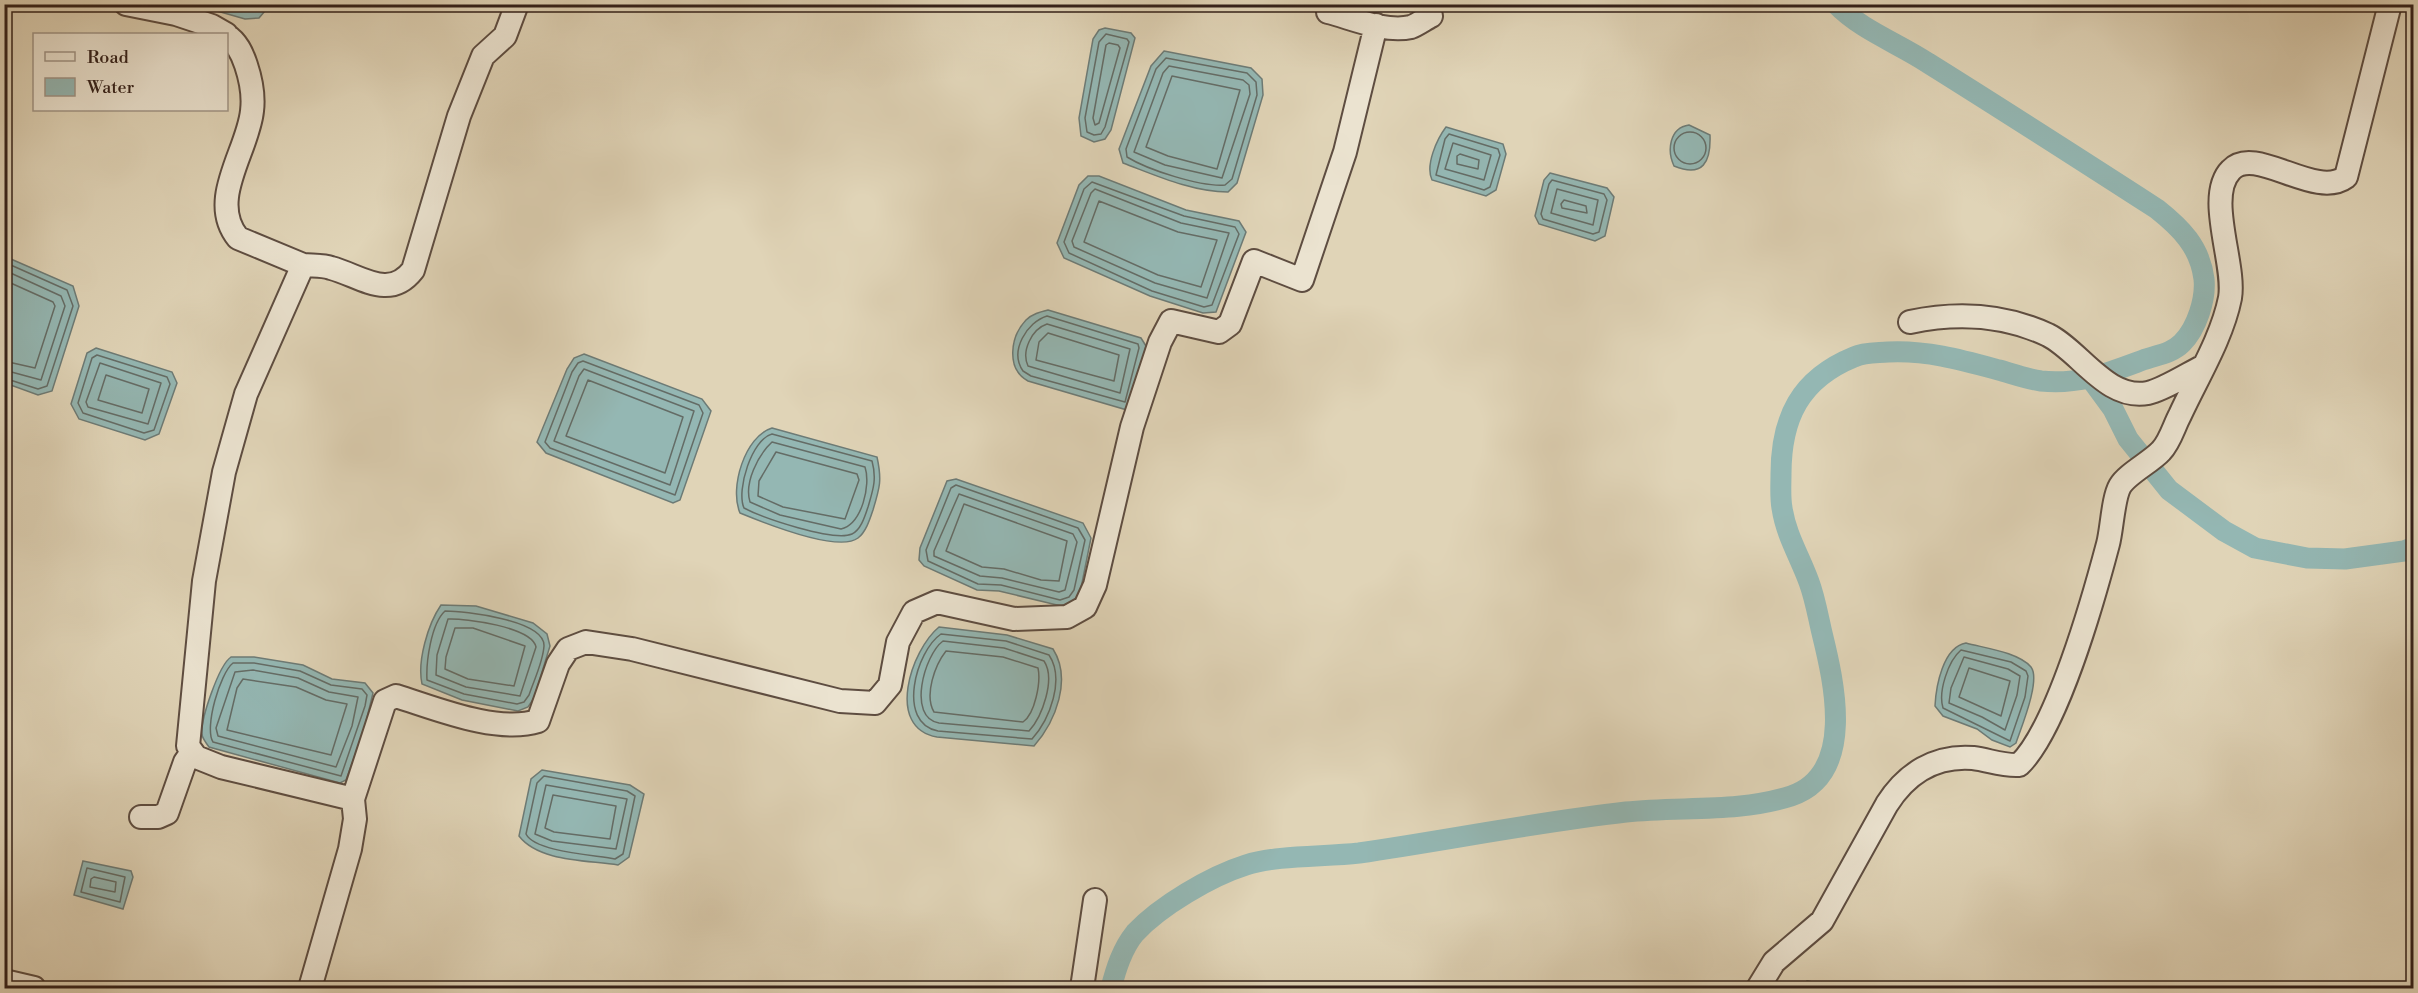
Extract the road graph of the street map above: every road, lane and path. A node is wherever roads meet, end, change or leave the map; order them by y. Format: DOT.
graph roads {
  1 [pos="126,4"];
  2 [pos="517,4"];
  3 [pos="2390,4"];
  4 [pos="1328,12"];
  5 [pos="1431,16"];
  6 [pos="1377,25"];
  7 [pos="223,33"];
  8 [pos="228,36"];
  9 [pos="303,265"];
  10 [pos="1910,322"];
  11 [pos="2202,367"];
  12 [pos="192,752"];
  13 [pos="353,799"];
  14 [pos="141,817"];
  15 [pos="1095,900"];
  16 [pos="4,981"];
  17 [pos="34,988"];
  18 [pos="310,988"];
  19 [pos="1082,988"];
  20 [pos="1758,988"];
  1 -- 7 [label="street"];
  2 -- 9 [label="street"];
  3 -- 11 [label="street"];
  4 -- 6 [label="street"];
  5 -- 6 [label="street"];
  6 -- 13 [label="street"];
  8 -- 9 [label="street"];
  9 -- 12 [label="street"];
  10 -- 11 [label="street"];
  11 -- 20 [label="street"];
  12 -- 13 [label="street"];
  12 -- 14 [label="street"];
  13 -- 18 [label="street"];
  15 -- 19 [label="street"];
  16 -- 17 [label="street"];
}
